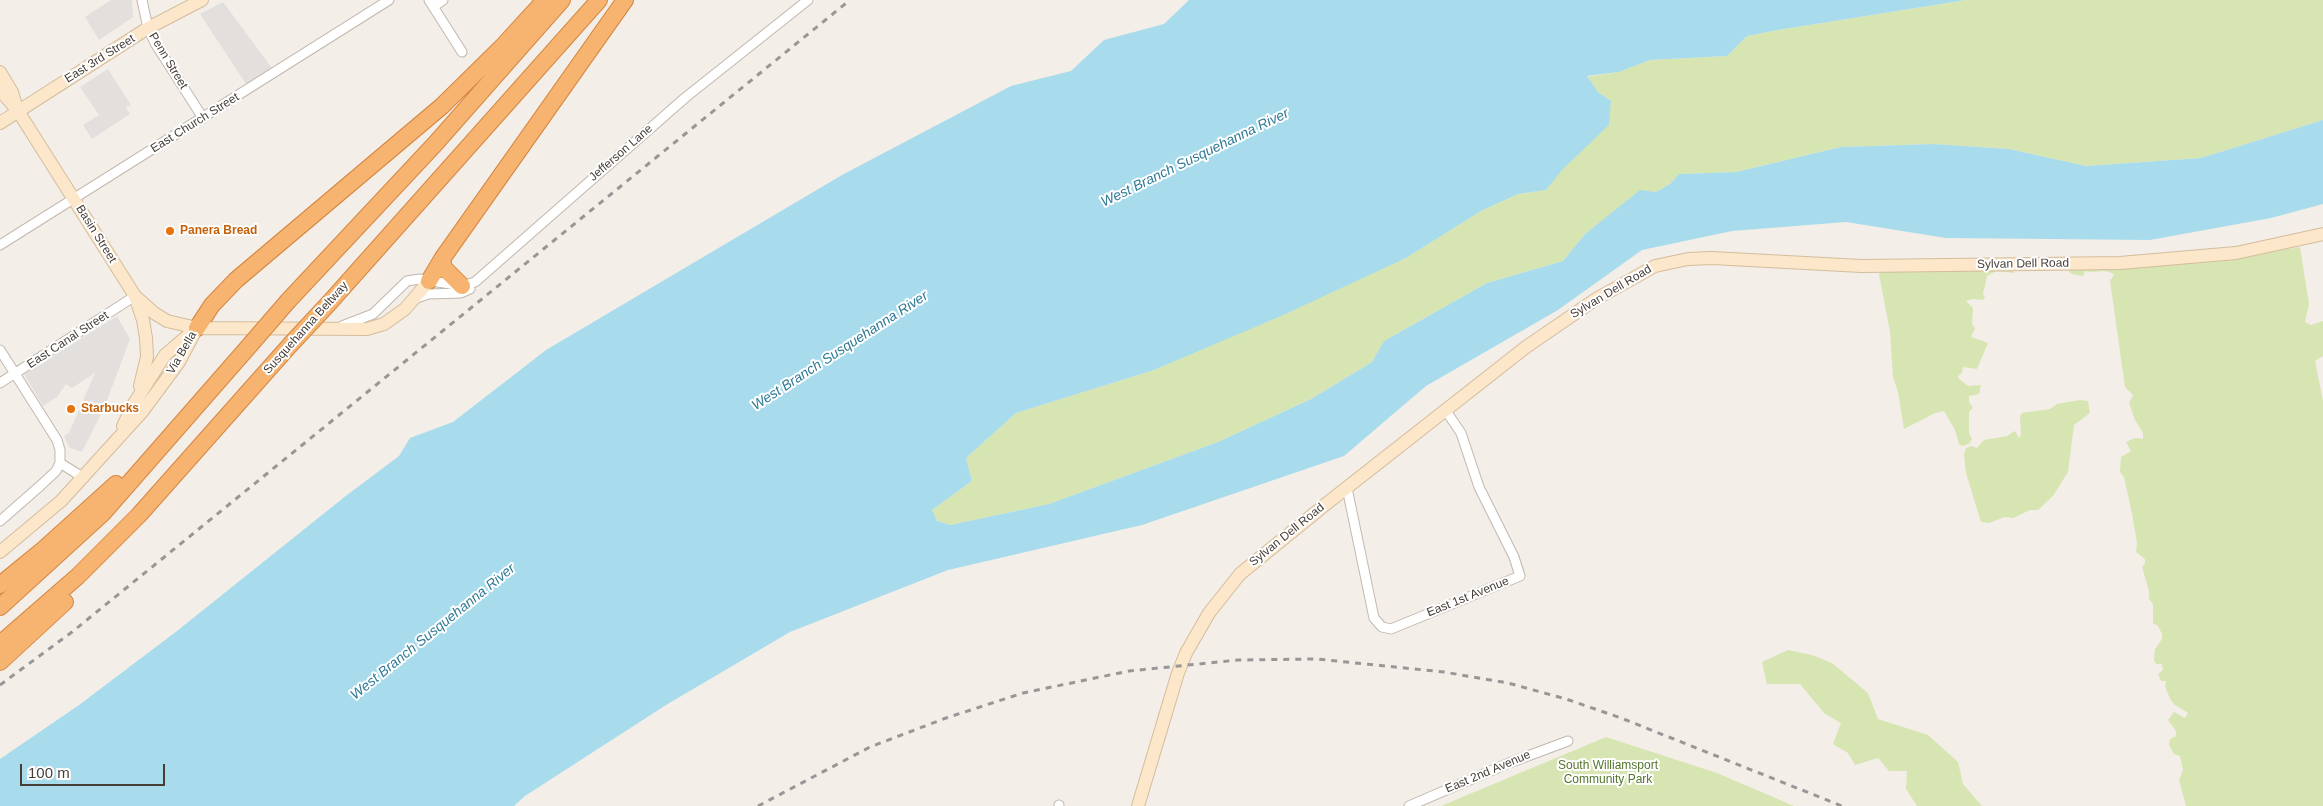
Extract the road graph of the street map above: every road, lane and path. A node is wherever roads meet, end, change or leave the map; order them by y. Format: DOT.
graph roads {
  1 [pos="142,0"];
  2 [pos="202,0"];
  3 [pos="389,0"];
  4 [pos="443,0"];
  5 [pos="545,0"];
  6 [pos="562,0"];
  7 [pos="599,0"];
  8 [pos="625,0"];
  9 [pos="808,0"];
  10 [pos="431,3"];
  11 [pos="148,28"];
  12 [pos="462,52"];
  13 [pos="0,72"];
  14 [pos="0,90"];
  15 [pos="18,111"];
  16 [pos="203,118"];
  17 [pos="0,123"];
  18 [pos="73,198"];
  19 [pos="2323,234"];
  20 [pos="0,246"];
  21 [pos="442,259"];
  22 [pos="429,281"];
  23 [pos="468,284"];
  24 [pos="135,296"];
  25 [pos="417,298"];
  26 [pos="197,328"];
  27 [pos="328,329"];
  28 [pos="0,350"];
  29 [pos="15,373"];
  30 [pos="0,383"];
  31 [pos="133,405"];
  32 [pos="1446,411"];
  33 [pos="190,414"];
  34 [pos="118,437"];
  35 [pos="197,450"];
  36 [pos="60,463"];
  37 [pos="84,478"];
  38 [pos="1347,488"];
  39 [pos="0,521"];
  40 [pos="0,552"];
  41 [pos="0,585"];
  42 [pos="0,607"];
  43 [pos="0,644"];
  44 [pos="0,662"];
  45 [pos="1568,741"];
  46 [pos="1138,806"];
  47 [pos="1408,806"];
  1 -- 11 [label="street, Penn Street"];
  2 -- 11 [label="street, East 3rd Street"];
  3 -- 16 [label="street, East Church Street"];
  4 -- 10 [label="street"];
  5 -- 26 [label="highway"];
  6 -- 33 [label="highway, bridge"];
  7 -- 35 [label="highway, Susquehanna Beltway, bridge"];
  8 -- 21 [label="highway"];
  9 -- 23 [label="street, Jefferson Lane"];
  10 -- 12 [label="street"];
  11 -- 15 [label="street, East 3rd Street"];
  11 -- 16 [label="street, Penn Street"];
  13 -- 15 [label="street, Basin Street"];
  14 -- 15 [label="street, Basin Street"];
  15 -- 17 [label="street, East 3rd Street"];
  15 -- 18 [label="street, Basin Street"];
  16 -- 18 [label="street, East Church Street"];
  18 -- 20 [label="street, East Church Street"];
  18 -- 24 [label="street, Basin Street"];
  19 -- 32 [label="street, Sylvan Dell Road"];
  21 -- 22 [label="highway"];
  21 -- 23 [label="highway"];
  22 -- 23 [label="street"];
  22 -- 25 [label="street"];
  22 -- 27 [label="street"];
  23 -- 25 [label="street, Jefferson Lane"];
  24 -- 26 [label="street, Basin Street"];
  24 -- 29 [label="street, East Canal Street"];
  24 -- 31 [label="street"];
  25 -- 27 [label="street"];
  26 -- 27 [label="street"];
  26 -- 31 [label="street, Via Bella"];
  26 -- 34 [label="street, Via Bella"];
  28 -- 29 [label="street"];
  29 -- 30 [label="street, East Canal Street"];
  29 -- 36 [label="street"];
  31 -- 34 [label="street, Via Bella"];
  32 -- 38 [label="street, Sylvan Dell Road"];
  32 -- 38 [label="street, East 1st Avenue"];
  33 -- 41 [label="highway"];
  33 -- 42 [label="highway"];
  34 -- 37 [label="street, Via Bella"];
  35 -- 43 [label="highway, Susquehanna Beltway"];
  35 -- 44 [label="highway"];
  36 -- 37 [label="street"];
  36 -- 39 [label="street"];
  37 -- 40 [label="street, Via Bella"];
  38 -- 46 [label="street, Sylvan Dell Road"];
  45 -- 47 [label="street, East 2nd Avenue"];
}
